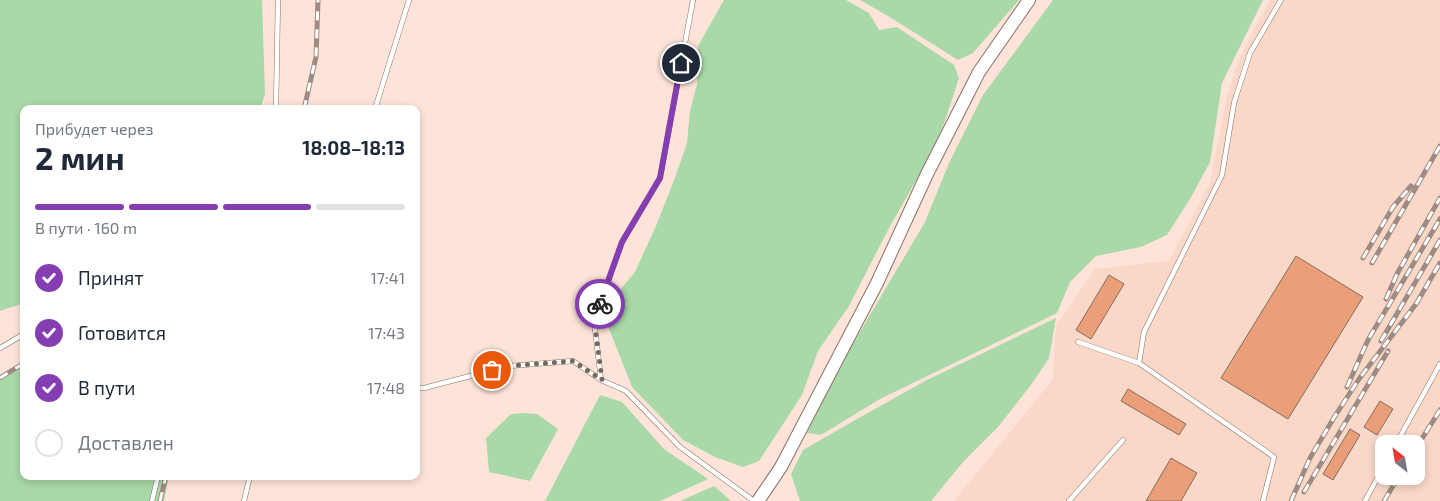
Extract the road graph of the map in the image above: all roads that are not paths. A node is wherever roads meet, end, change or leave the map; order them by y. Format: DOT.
graph roads {
  1 [pos="278,0"];
  2 [pos="409,0"];
  3 [pos="693,0"];
  4 [pos="1029,0"];
  5 [pos="1281,0"];
  6 [pos="276,105"];
  7 [pos="376,105"];
  8 [pos="20,336"];
  9 [pos="1078,342"];
  10 [pos="0,348"];
  11 [pos="1139,363"];
  12 [pos="1440,364"];
  13 [pos="602,380"];
  14 [pos="420,388"];
  15 [pos="1401,435"];
  16 [pos="1123,440"];
  17 [pos="157,480"];
  18 [pos="249,480"];
  19 [pos="1375,483"];
  20 [pos="152,501"];
  21 [pos="244,501"];
  22 [pos="756,501"];
  23 [pos="1070,501"];
  24 [pos="1263,501"];
  25 [pos="1365,501"];
  1 -- 6 [label="lane"];
  2 -- 7 [label="lane"];
  3 -- 13 [label="lane"];
  4 -- 22 [label="street"];
  5 -- 11 [label="lane"];
  8 -- 10 [label="lane"];
  9 -- 11 [label="lane"];
  11 -- 24 [label="lane"];
  12 -- 15 [label="lane"];
  13 -- 14 [label="lane"];
  13 -- 22 [label="lane"];
  16 -- 23 [label="lane"];
  17 -- 20 [label="lane"];
  18 -- 21 [label="lane"];
  19 -- 25 [label="lane"];
}
